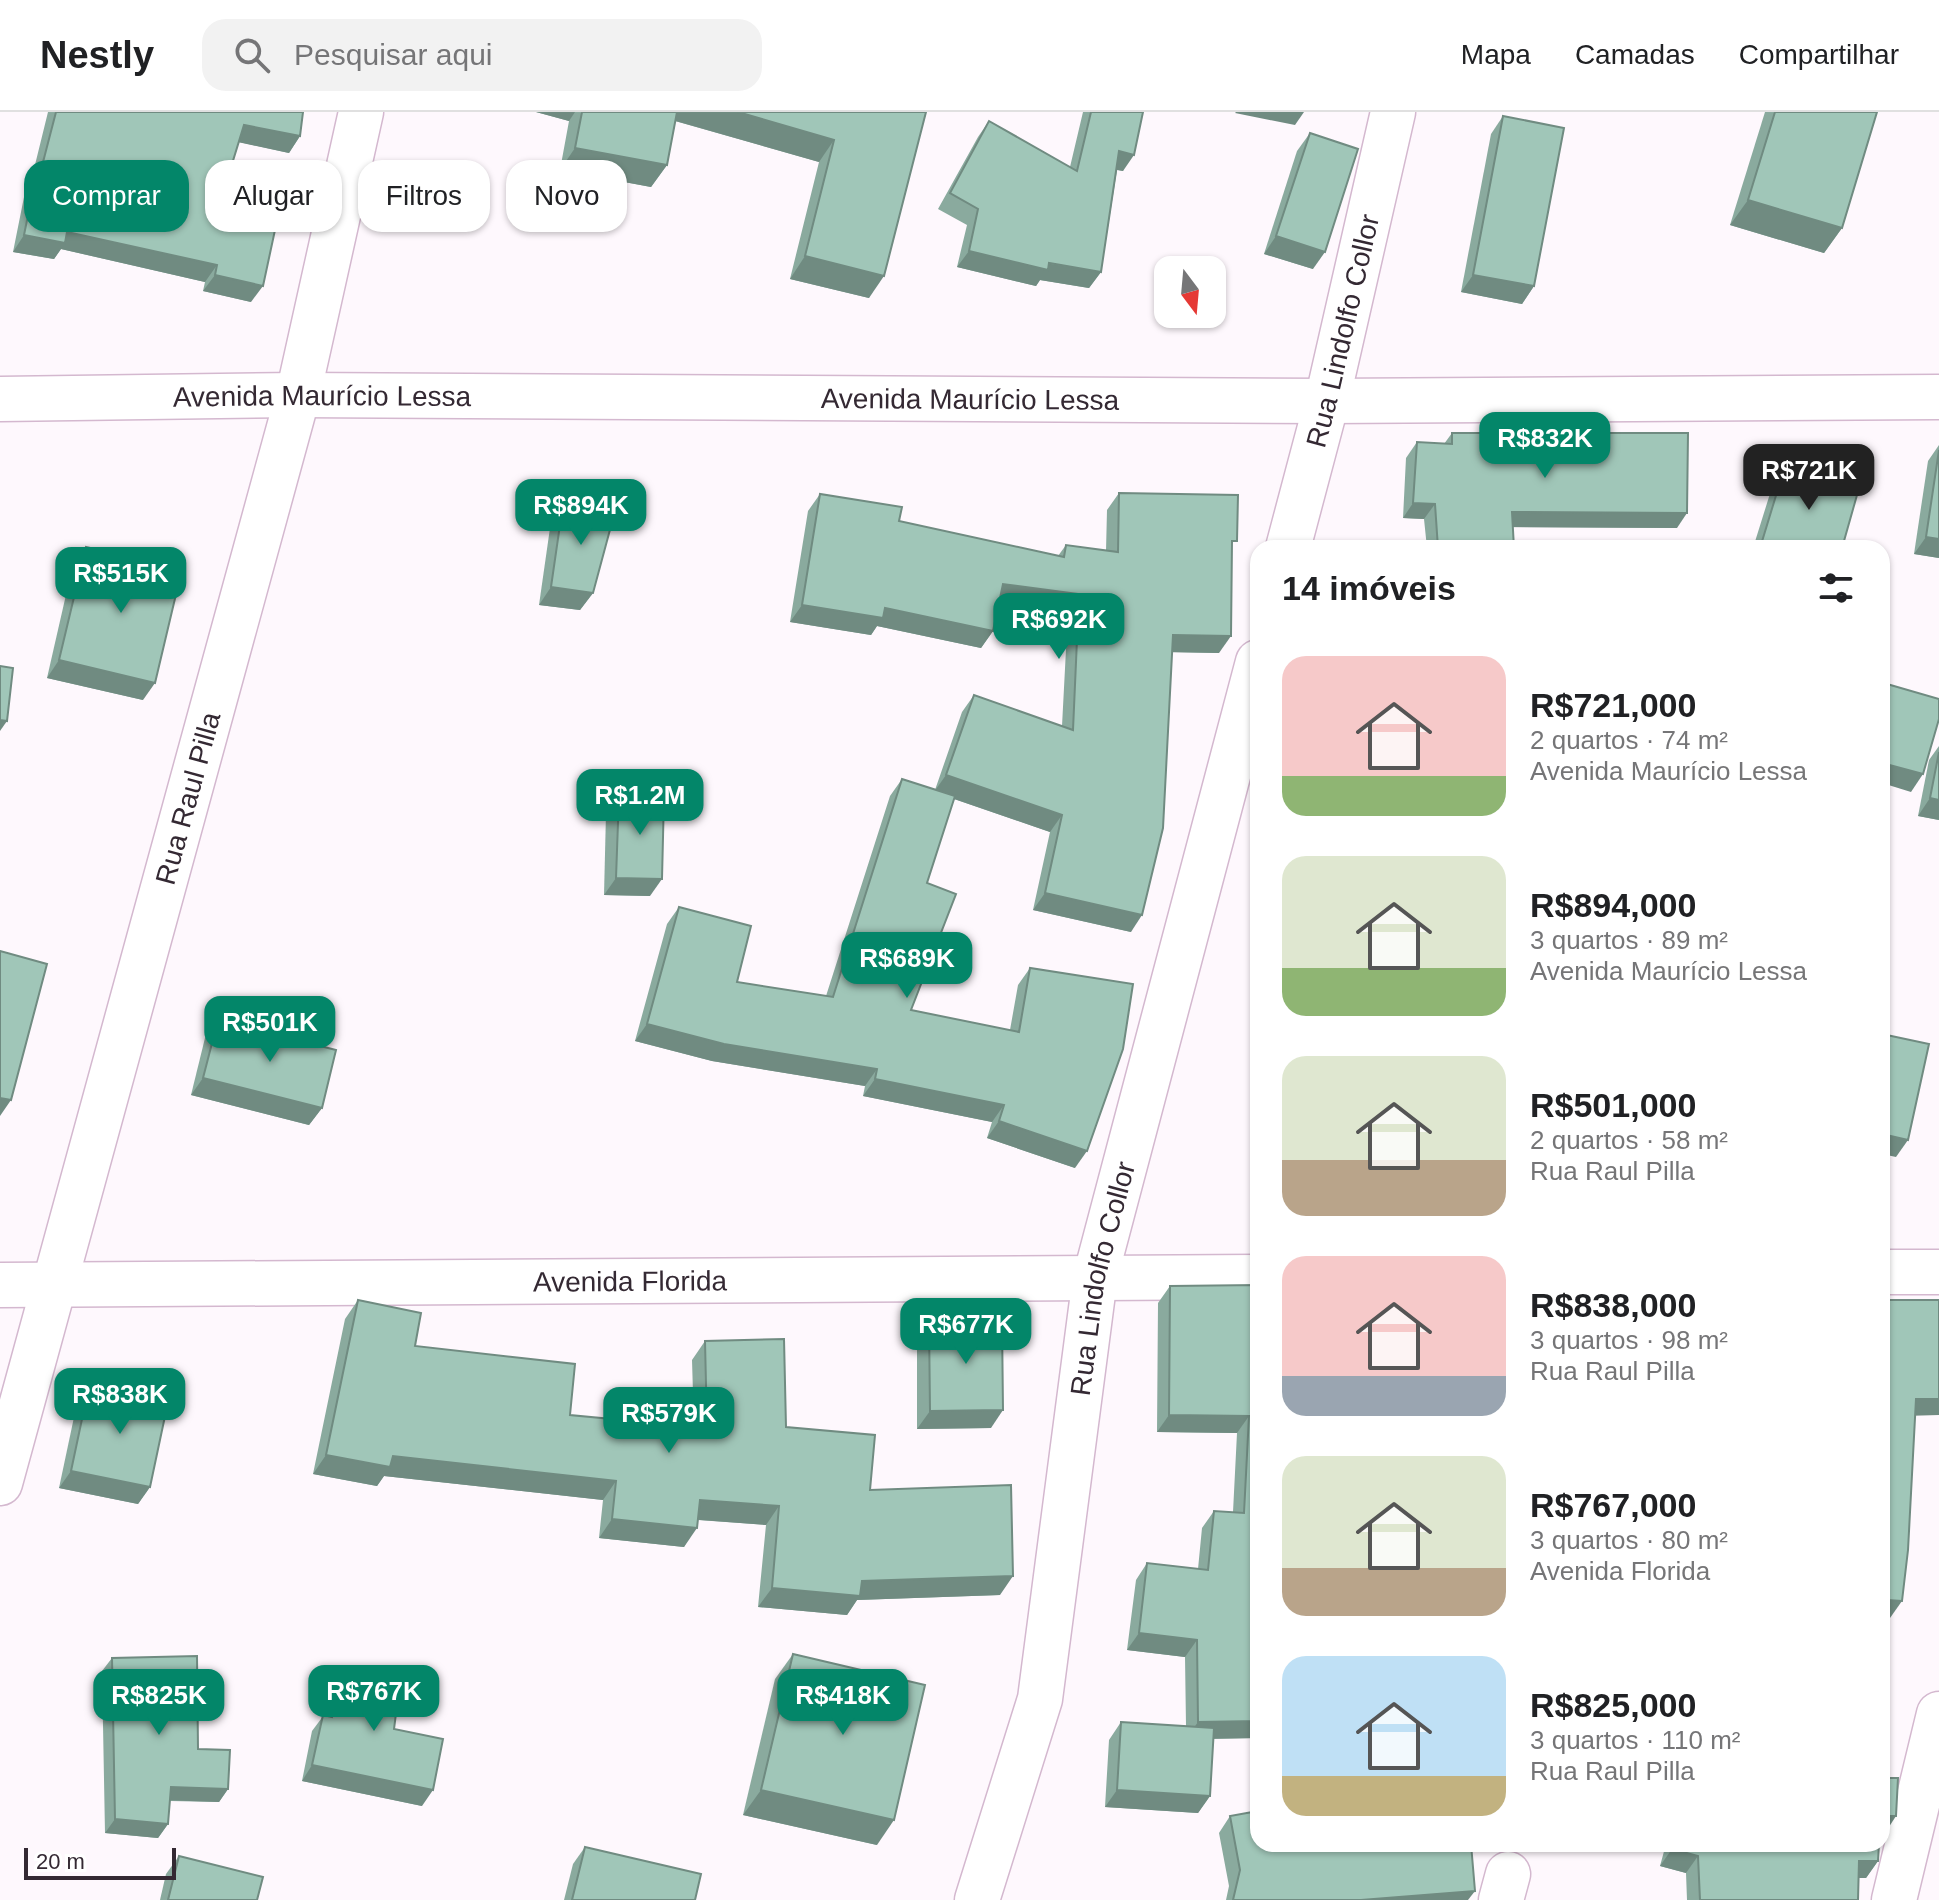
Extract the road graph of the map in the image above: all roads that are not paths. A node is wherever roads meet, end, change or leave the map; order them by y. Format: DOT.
graph roads {
  1 [pos="361,112"];
  2 [pos="1393,112"];
  3 [pos="298,395"];
  4 [pos="1939,397"];
  5 [pos="0,399"];
  6 [pos="1327,401"];
  7 [pos="1290,540"];
  8 [pos="1250,692"];
  9 [pos="1890,1272"];
  10 [pos="1939,1272"];
  11 [pos="1250,1277"];
  12 [pos="1095,1278"];
  13 [pos="0,1285"];
  14 [pos="53,1286"];
  15 [pos="0,1483"];
  16 [pos="1939,1714"];
  17 [pos="977,1900"];
  18 [pos="1894,1900"];
  1 -- 3 [label="street, Rua Raul Pilla"];
  2 -- 6 [label="street, Rua Lindolfo Collor"];
  3 -- 5 [label="street, Avenida Maurício Lessa"];
  3 -- 6 [label="street, Avenida Maurício Lessa"];
  3 -- 14 [label="street, Rua Raul Pilla"];
  4 -- 6 [label="street, Avenida Maurício Lessa"];
  6 -- 7 [label="street, Rua Lindolfo Collor"];
  8 -- 12 [label="street, Rua Lindolfo Collor"];
  9 -- 10 [label="street"];
  11 -- 12 [label="street, Avenida Florida"];
  12 -- 14 [label="street, Avenida Florida"];
  12 -- 17 [label="street, Rua Lindolfo Collor"];
  13 -- 14 [label="street, Avenida Florida"];
  14 -- 15 [label="street, Rua Raul Pilla"];
  16 -- 18 [label="street"];
}
